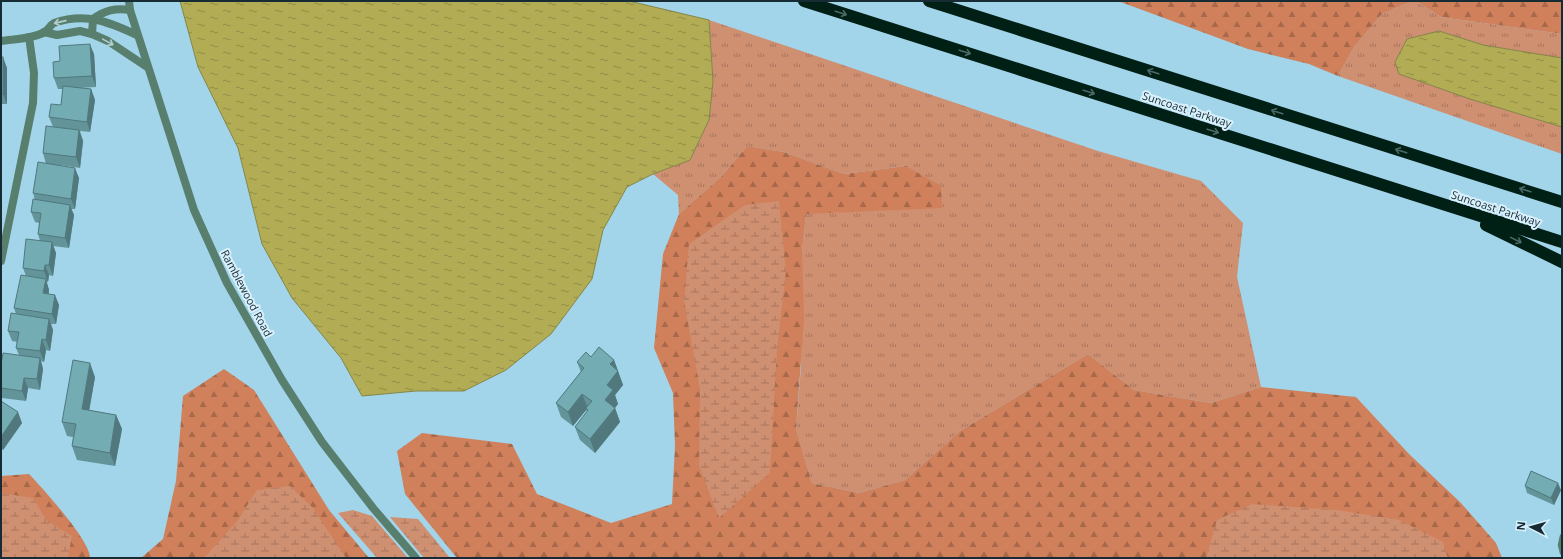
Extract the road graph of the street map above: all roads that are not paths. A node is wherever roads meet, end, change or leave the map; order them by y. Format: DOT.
graph roads {
  1 [pos="804,1"];
  2 [pos="929,1"];
  3 [pos="129,5"];
  4 [pos="93,19"];
  5 [pos="44,32"];
  6 [pos="92,34"];
  7 [pos="137,35"];
  8 [pos="29,37"];
  9 [pos="1,41"];
  10 [pos="147,68"];
  11 [pos="1562,202"];
  12 [pos="1457,209"];
  13 [pos="1562,242"];
  14 [pos="1,261"];
  15 [pos="1562,262"];
  16 [pos="1562,536"];
  17 [pos="1562,553"];
  18 [pos="416,558"];
  1 -- 12 [label="highway, Suncoast Parkway, one-way"];
  11 -- 2 [label="highway, one-way"];
  3 -- 4 [label="street"];
  3 -- 7 [label="street, Ramblewood Road"];
  4 -- 5 [label="street, one-way"];
  4 -- 6 [label="street"];
  4 -- 7 [label="street"];
  5 -- 6 [label="street"];
  5 -- 8 [label="street"];
  6 -- 10 [label="street, one-way"];
  7 -- 10 [label="street, Ramblewood Road"];
  8 -- 9 [label="street"];
  8 -- 14 [label="street"];
  10 -- 18 [label="street, Ramblewood Road"];
  12 -- 13 [label="highway, Suncoast Parkway"];
  12 -- 15 [label="highway, one-way"];
  16 -- 17 [label="lane"];
}
